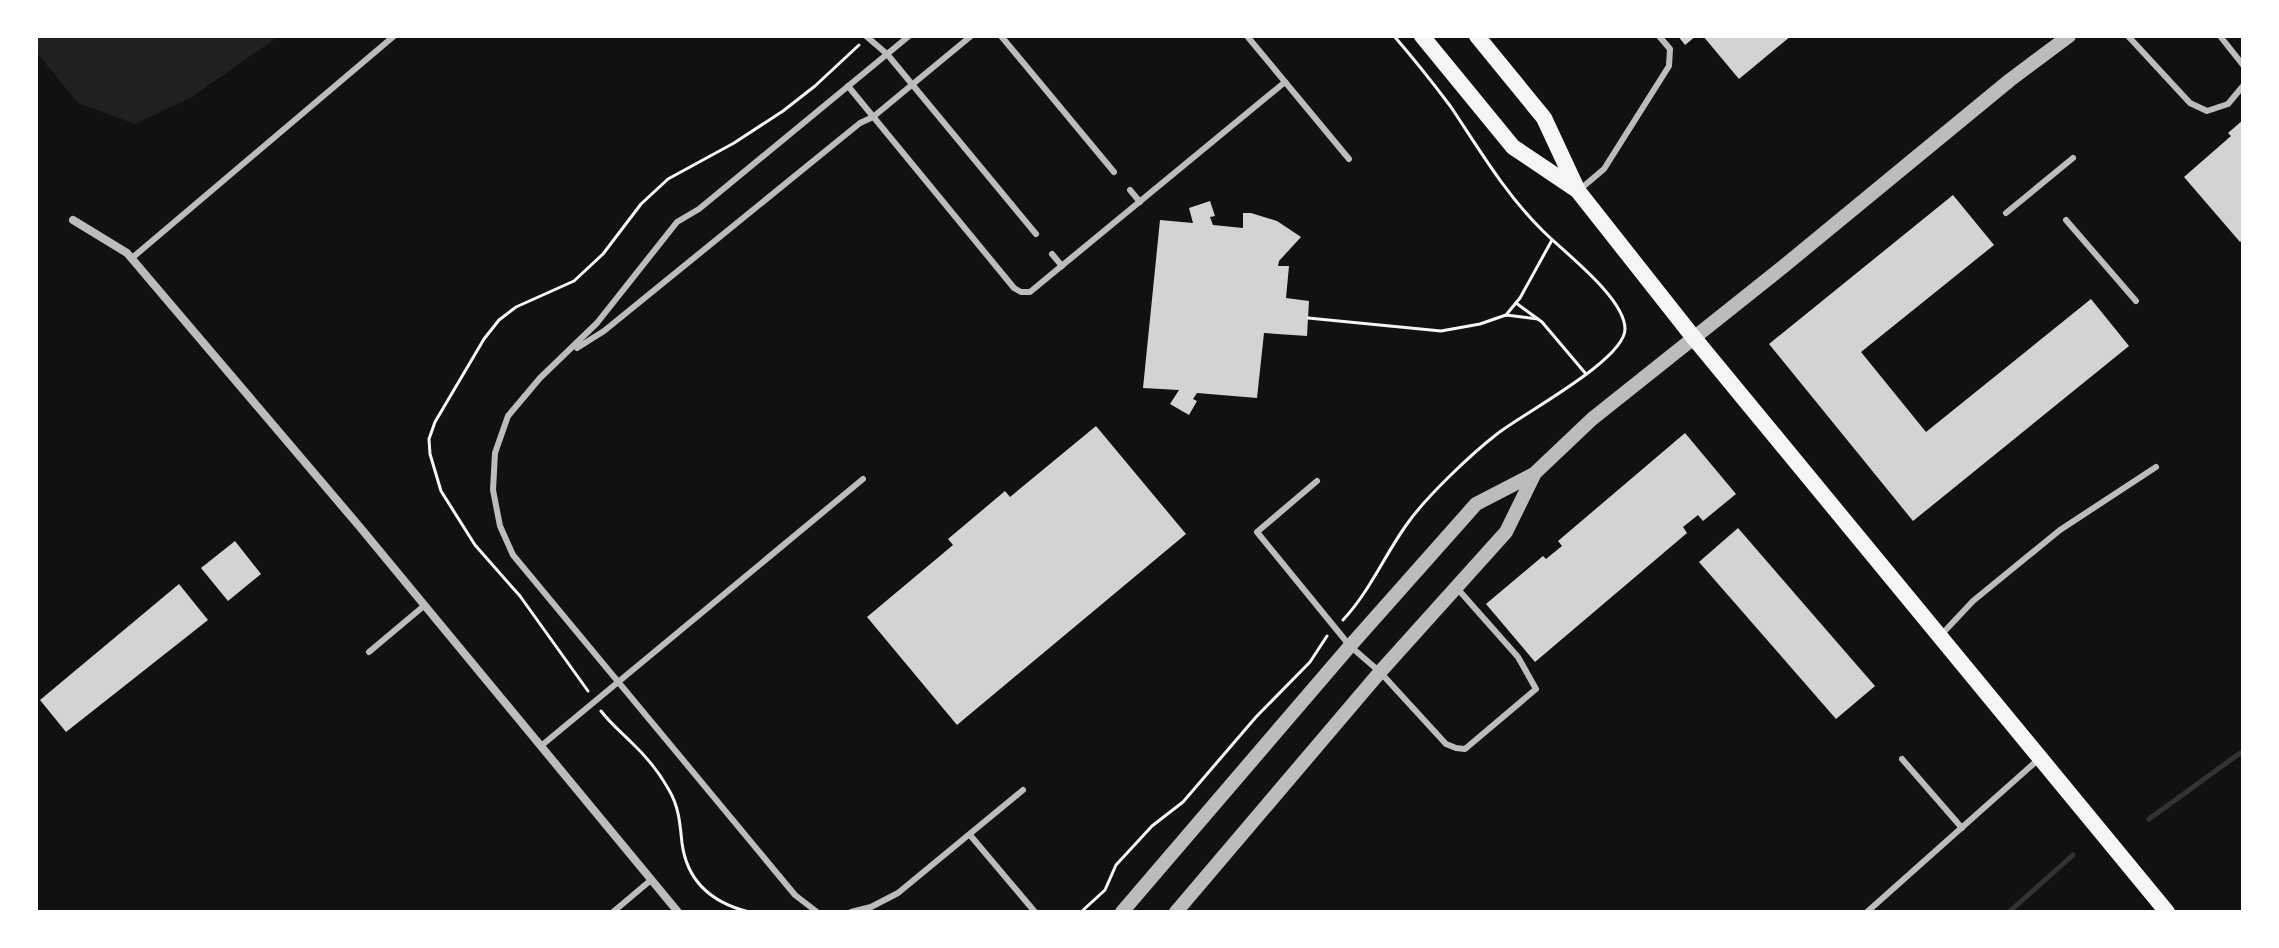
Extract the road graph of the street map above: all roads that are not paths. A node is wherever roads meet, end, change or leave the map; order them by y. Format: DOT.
graph roads {
  1 [pos="394,36"];
  2 [pos="866,36"];
  3 [pos="909,36"];
  4 [pos="971,36"];
  5 [pos="1001,36"];
  6 [pos="1247,36"];
  7 [pos="1422,36"];
  8 [pos="1477,36"];
  9 [pos="1659,36"];
  10 [pos="2069,36"];
  11 [pos="2128,36"];
  12 [pos="2220,36"];
  13 [pos="887,54"];
  14 [pos="2243,65"];
  15 [pos="1285,82"];
  16 [pos="912,85"];
  17 [pos="848,86"];
  18 [pos="2243,86"];
  19 [pos="873,117"];
  20 [pos="2073,158"];
  21 [pos="1349,159"];
  22 [pos="1114,172"];
  23 [pos="1130,190"];
  24 [pos="1578,191"];
  25 [pos="1140,202"];
  26 [pos="2006,213"];
  27 [pos="73,220"];
  28 [pos="2066,220"];
  29 [pos="1036,234"];
  30 [pos="1052,254"];
  31 [pos="132,258"];
  32 [pos="1062,266"];
  33 [pos="2136,301"];
  34 [pos="1694,338"];
  35 [pos="567,354"];
  36 [pos="2156,467"];
  37 [pos="1534,474"];
  38 [pos="863,479"];
  39 [pos="1317,481"];
  40 [pos="1456,587"];
  41 [pos="425,605"];
  42 [pos="1939,637"];
  43 [pos="1350,646"];
  44 [pos="369,652"];
  45 [pos="1380,672"];
  46 [pos="618,682"];
  47 [pos="541,746"];
  48 [pos="2040,758"];
  49 [pos="1902,759"];
  50 [pos="1023,790"];
  51 [pos="1962,828"];
  52 [pos="970,835"];
  53 [pos="651,880"];
  54 [pos="613,912"];
  55 [pos="678,912"];
  56 [pos="817,912"];
  57 [pos="851,912"];
  58 [pos="1035,912"];
  59 [pos="1122,912"];
  60 [pos="1176,912"];
  61 [pos="1867,912"];
  62 [pos="2167,912"];
  1 -- 31 [label="lane"];
  2 -- 13 [label="lane"];
  3 -- 13 [label="lane"];
  4 -- 16 [label="lane"];
  5 -- 22 [label="lane"];
  6 -- 15 [label="lane"];
  7 -- 24 [label="main road"];
  8 -- 24 [label="main road"];
  9 -- 24 [label="lane"];
  10 -- 34 [label="street"];
  11 -- 18 [label="lane"];
  12 -- 14 [label="lane"];
  13 -- 16 [label="lane"];
  13 -- 17 [label="lane"];
  15 -- 21 [label="lane"];
  15 -- 25 [label="lane"];
  16 -- 19 [label="lane"];
  16 -- 29 [label="lane"];
  17 -- 19 [label="lane"];
  17 -- 35 [label="lane"];
  19 -- 32 [label="lane"];
  19 -- 35 [label="lane"];
  20 -- 26 [label="lane"];
  23 -- 25 [label="lane"];
  24 -- 34 [label="main road"];
  25 -- 32 [label="lane"];
  27 -- 31 [label="street"];
  28 -- 33 [label="lane"];
  30 -- 32 [label="lane"];
  31 -- 41 [label="street"];
  34 -- 37 [label="street"];
  34 -- 42 [label="main road"];
  35 -- 46 [label="lane"];
  36 -- 42 [label="lane"];
  37 -- 40 [label="street"];
  37 -- 43 [label="street"];
  38 -- 46 [label="lane"];
  39 -- 43 [label="lane"];
  40 -- 45 [label="street"];
  40 -- 45 [label="lane"];
  41 -- 44 [label="lane"];
  41 -- 47 [label="street"];
  42 -- 48 [label="main road"];
  43 -- 45 [label="lane"];
  43 -- 59 [label="street"];
  45 -- 60 [label="street"];
  46 -- 47 [label="lane"];
  46 -- 56 [label="lane"];
  47 -- 53 [label="street"];
  48 -- 51 [label="lane"];
  48 -- 62 [label="main road"];
  49 -- 51 [label="lane"];
  50 -- 52 [label="lane"];
  51 -- 61 [label="lane"];
  52 -- 57 [label="lane"];
  52 -- 58 [label="lane"];
  53 -- 54 [label="lane"];
  53 -- 55 [label="street"];
}
